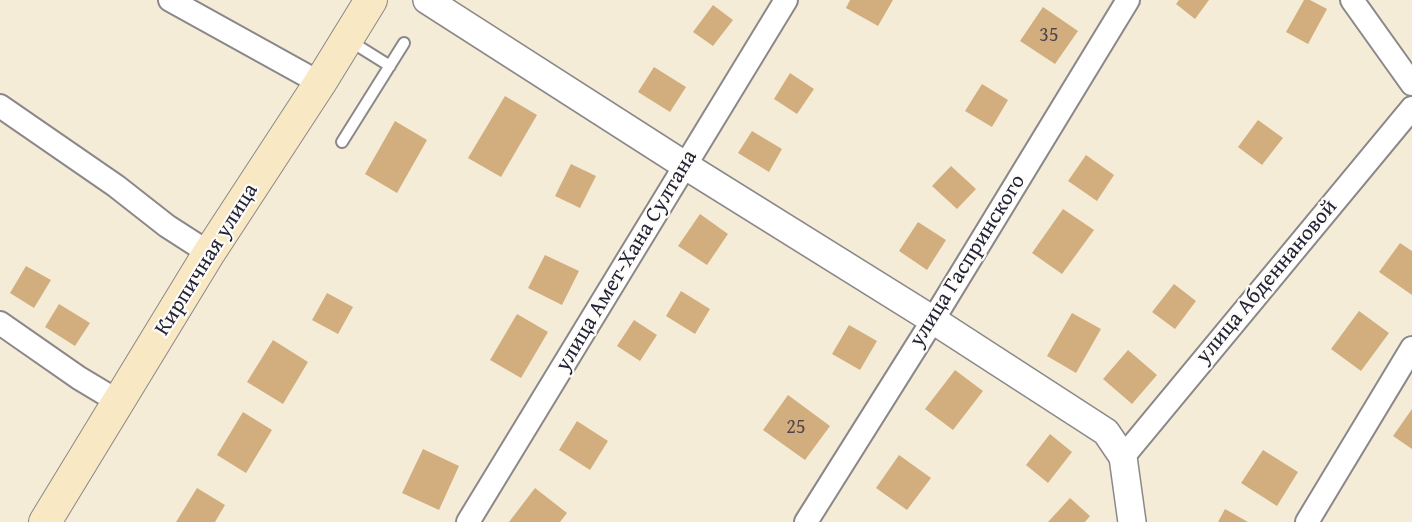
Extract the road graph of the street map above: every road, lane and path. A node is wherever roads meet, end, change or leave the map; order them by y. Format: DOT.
graph roads {
  1 [pos="170,0"];
  2 [pos="371,0"];
  3 [pos="427,0"];
  4 [pos="786,0"];
  5 [pos="1128,0"];
  6 [pos="1352,0"];
  7 [pos="347,39"];
  8 [pos="404,43"];
  9 [pos="390,66"];
  10 [pos="320,83"];
  11 [pos="1412,84"];
  12 [pos="0,106"];
  13 [pos="1412,108"];
  14 [pos="342,142"];
  15 [pos="686,166"];
  16 [pos="209,253"];
  17 [pos="933,320"];
  18 [pos="0,323"];
  19 [pos="1412,348"];
  20 [pos="119,402"];
  21 [pos="1123,457"];
  22 [pos="1130,521"];
  23 [pos="45,522"];
  24 [pos="468,522"];
  25 [pos="806,522"];
  26 [pos="1307,522"];
  1 -- 10 [label="street"];
  2 -- 7 [label="main road, Кирпичная улица"];
  3 -- 15 [label="street"];
  4 -- 15 [label="street, улица Амет-Хана Султана"];
  5 -- 17 [label="street, улица Гаспринского"];
  6 -- 11 [label="street"];
  7 -- 9 [label="lane"];
  7 -- 10 [label="main road, Кирпичная улица"];
  8 -- 9 [label="lane"];
  9 -- 14 [label="lane"];
  10 -- 16 [label="main road, Кирпичная улица"];
  12 -- 16 [label="street"];
  13 -- 21 [label="street, улица Абденнановой"];
  15 -- 17 [label="street"];
  15 -- 24 [label="street, улица Амет-Хана Султана"];
  16 -- 20 [label="main road, Кирпичная улица"];
  17 -- 21 [label="street"];
  17 -- 25 [label="street, улица Гаспринского"];
  18 -- 20 [label="street"];
  19 -- 26 [label="street"];
  20 -- 23 [label="main road, Кирпичная улица"];
  21 -- 22 [label="street"];
}
